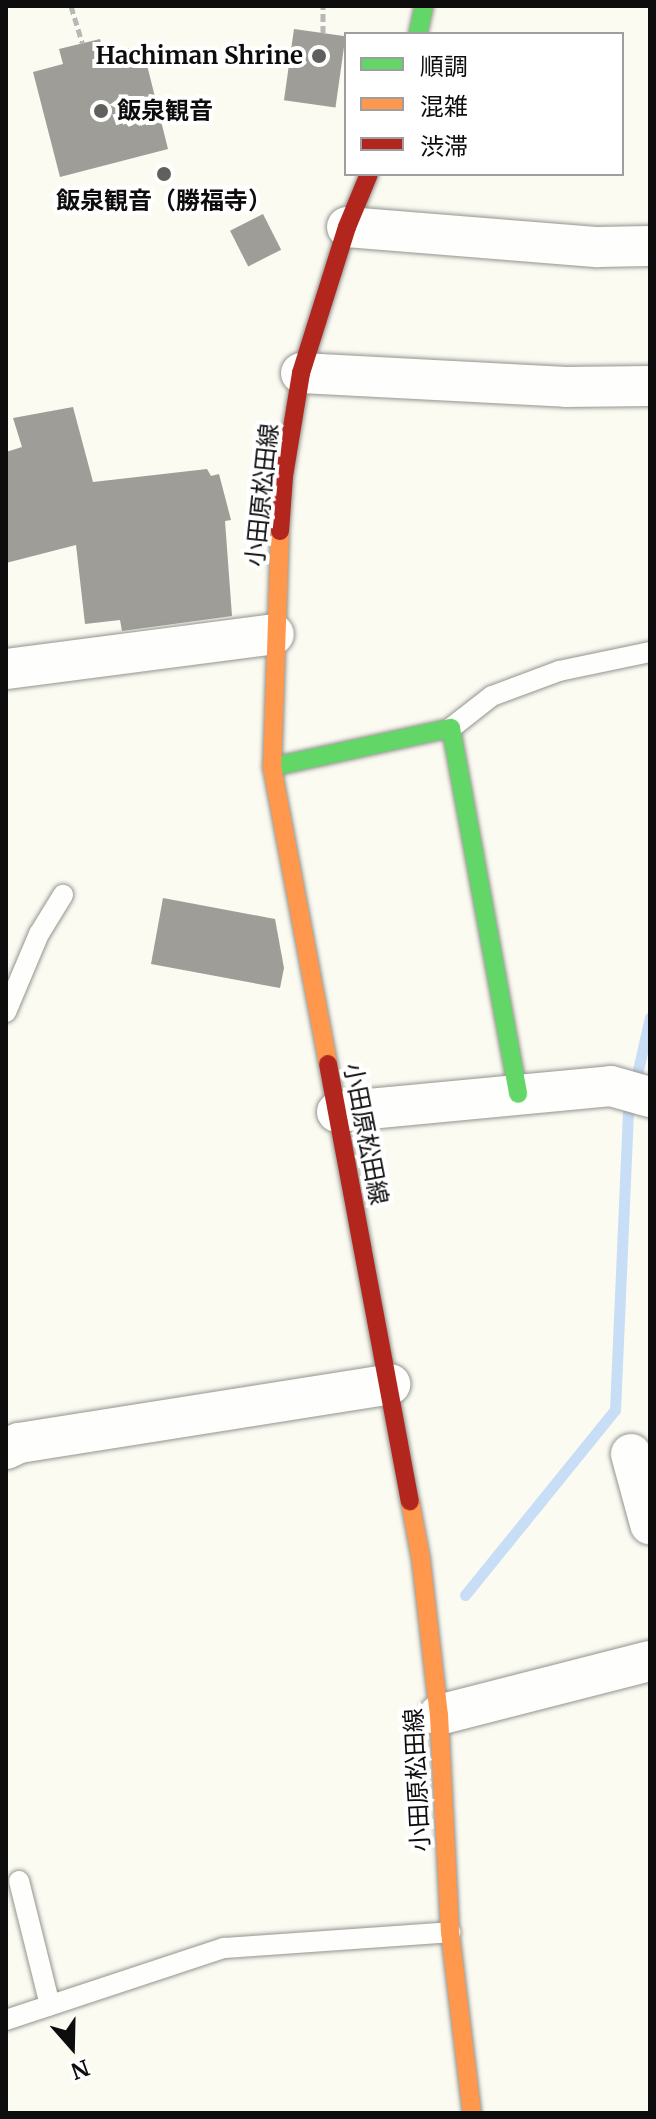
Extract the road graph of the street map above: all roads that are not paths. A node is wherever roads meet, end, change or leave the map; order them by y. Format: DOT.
graph roads {
  1 [pos="424,6"];
  2 [pos="418,32"];
  3 [pos="368,176"];
  4 [pos="347,227"];
  5 [pos="650,246"];
  6 [pos="301,373"];
  7 [pos="650,386"];
  8 [pos="274,634"];
  9 [pos="650,652"];
  10 [pos="6,669"];
  11 [pos="451,728"];
  12 [pos="272,767"];
  13 [pos="63,895"];
  14 [pos="6,1012"];
  15 [pos="518,1094"];
  16 [pos="650,1097"];
  17 [pos="337,1112"];
  18 [pos="390,1384"];
  19 [pos="6,1449"];
  20 [pos="631,1454"];
  21 [pos="650,1524"];
  22 [pos="650,1661"];
  23 [pos="439,1715"];
  24 [pos="19,1881"];
  25 [pos="450,1932"];
  26 [pos="50,2005"];
  27 [pos="6,2020"];
  28 [pos="472,2113"];
  1 -- 2 [label="main road"];
  3 -- 4 [label="main road, 小田原松田線"];
  4 -- 5 [label="street"];
  4 -- 6 [label="main road, 小田原松田線"];
  6 -- 7 [label="street"];
  6 -- 8 [label="main road, 小田原松田線"];
  8 -- 10 [label="street"];
  8 -- 12 [label="main road, 小田原松田線"];
  9 -- 11 [label="lane"];
  11 -- 12 [label="main road"];
  11 -- 15 [label="main road"];
  12 -- 17 [label="main road, 小田原松田線"];
  13 -- 14 [label="lane"];
  15 -- 16 [label="street"];
  15 -- 17 [label="street"];
  17 -- 18 [label="main road, 小田原松田線"];
  18 -- 19 [label="street"];
  18 -- 23 [label="main road, 小田原松田線"];
  20 -- 21 [label="street"];
  22 -- 23 [label="street"];
  23 -- 25 [label="main road, 小田原松田線"];
  24 -- 26 [label="lane"];
  25 -- 26 [label="lane"];
  25 -- 28 [label="main road, 小田原松田線"];
  26 -- 27 [label="lane"];
}
